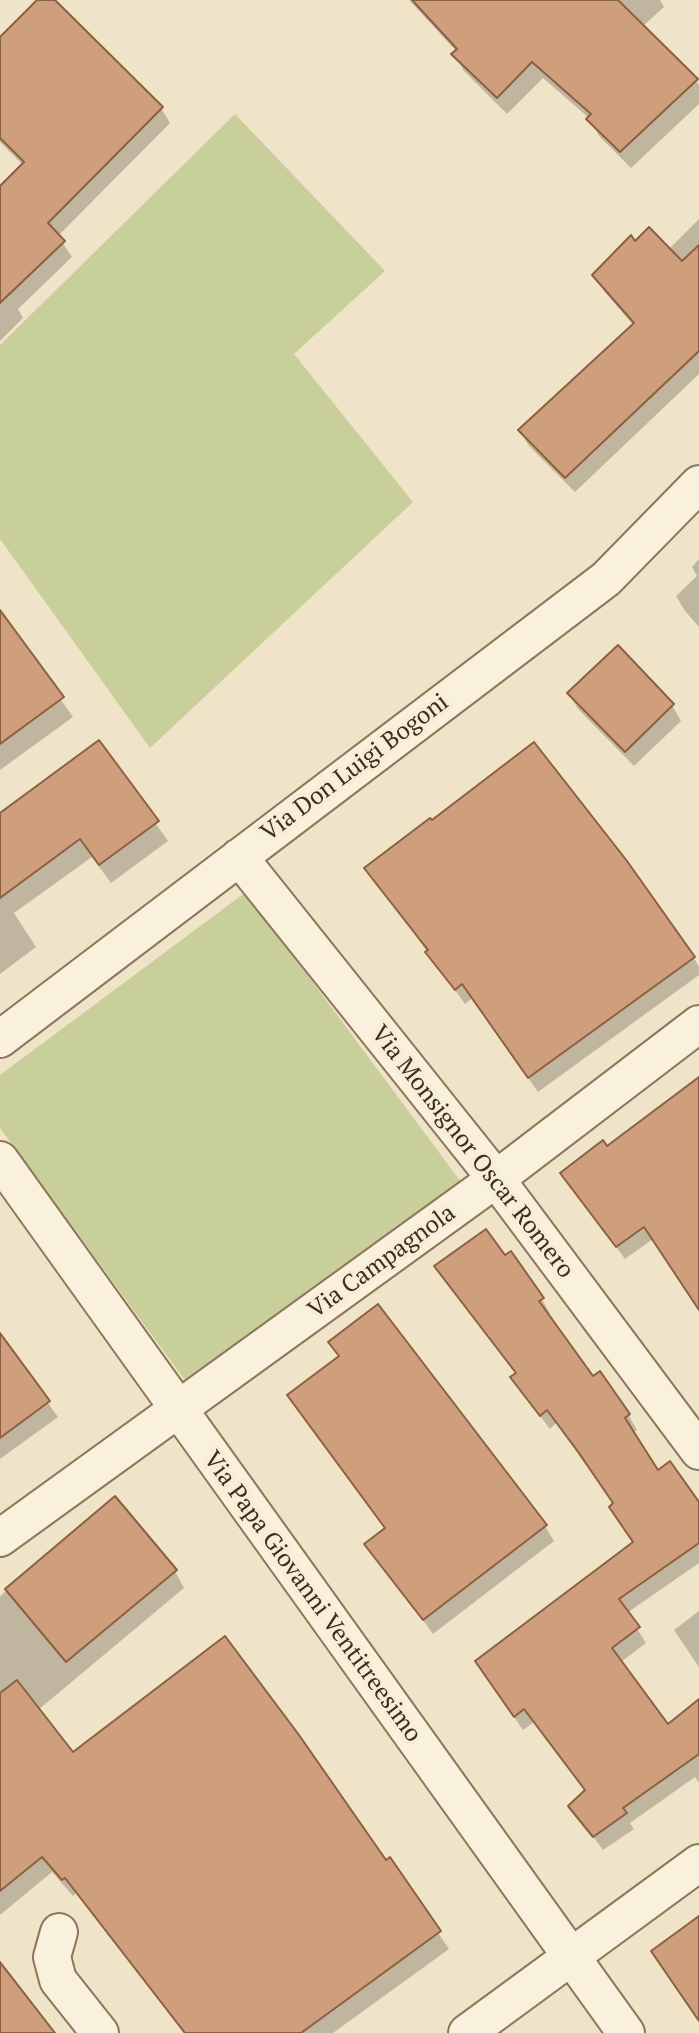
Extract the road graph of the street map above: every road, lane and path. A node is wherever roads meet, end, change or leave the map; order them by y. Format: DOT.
graph roads {
  1 [pos="699,484"];
  2 [pos="239,857"];
  3 [pos="699,1024"];
  4 [pos="0,1039"];
  5 [pos="0,1160"];
  6 [pos="496,1179"];
  7 [pos="179,1410"];
  8 [pos="692,1428"];
  9 [pos="0,1538"];
  10 [pos="699,1863"];
  11 [pos="59,1932"];
  12 [pos="571,1958"];
  13 [pos="100,2033"];
  14 [pos="467,2033"];
  15 [pos="626,2033"];
  1 -- 2 [label="street, Via Don Luigi Bogoni"];
  2 -- 4 [label="street, Via Don Luigi Bogoni"];
  2 -- 6 [label="street, Via Monsignor Oscar Romero"];
  3 -- 6 [label="street, Via Campagnola"];
  5 -- 7 [label="street, Via Papa Giovanni Ventitreesimo"];
  6 -- 7 [label="street, Via Campagnola"];
  6 -- 8 [label="street, Via Monsignor Oscar Romero"];
  7 -- 9 [label="street, Via Campagnola"];
  7 -- 12 [label="street, Via Papa Giovanni Ventitreesimo"];
  10 -- 12 [label="street"];
  11 -- 13 [label="street"];
  12 -- 14 [label="street"];
  12 -- 15 [label="street, Via Papa Giovanni Ventitreesimo"];
}
